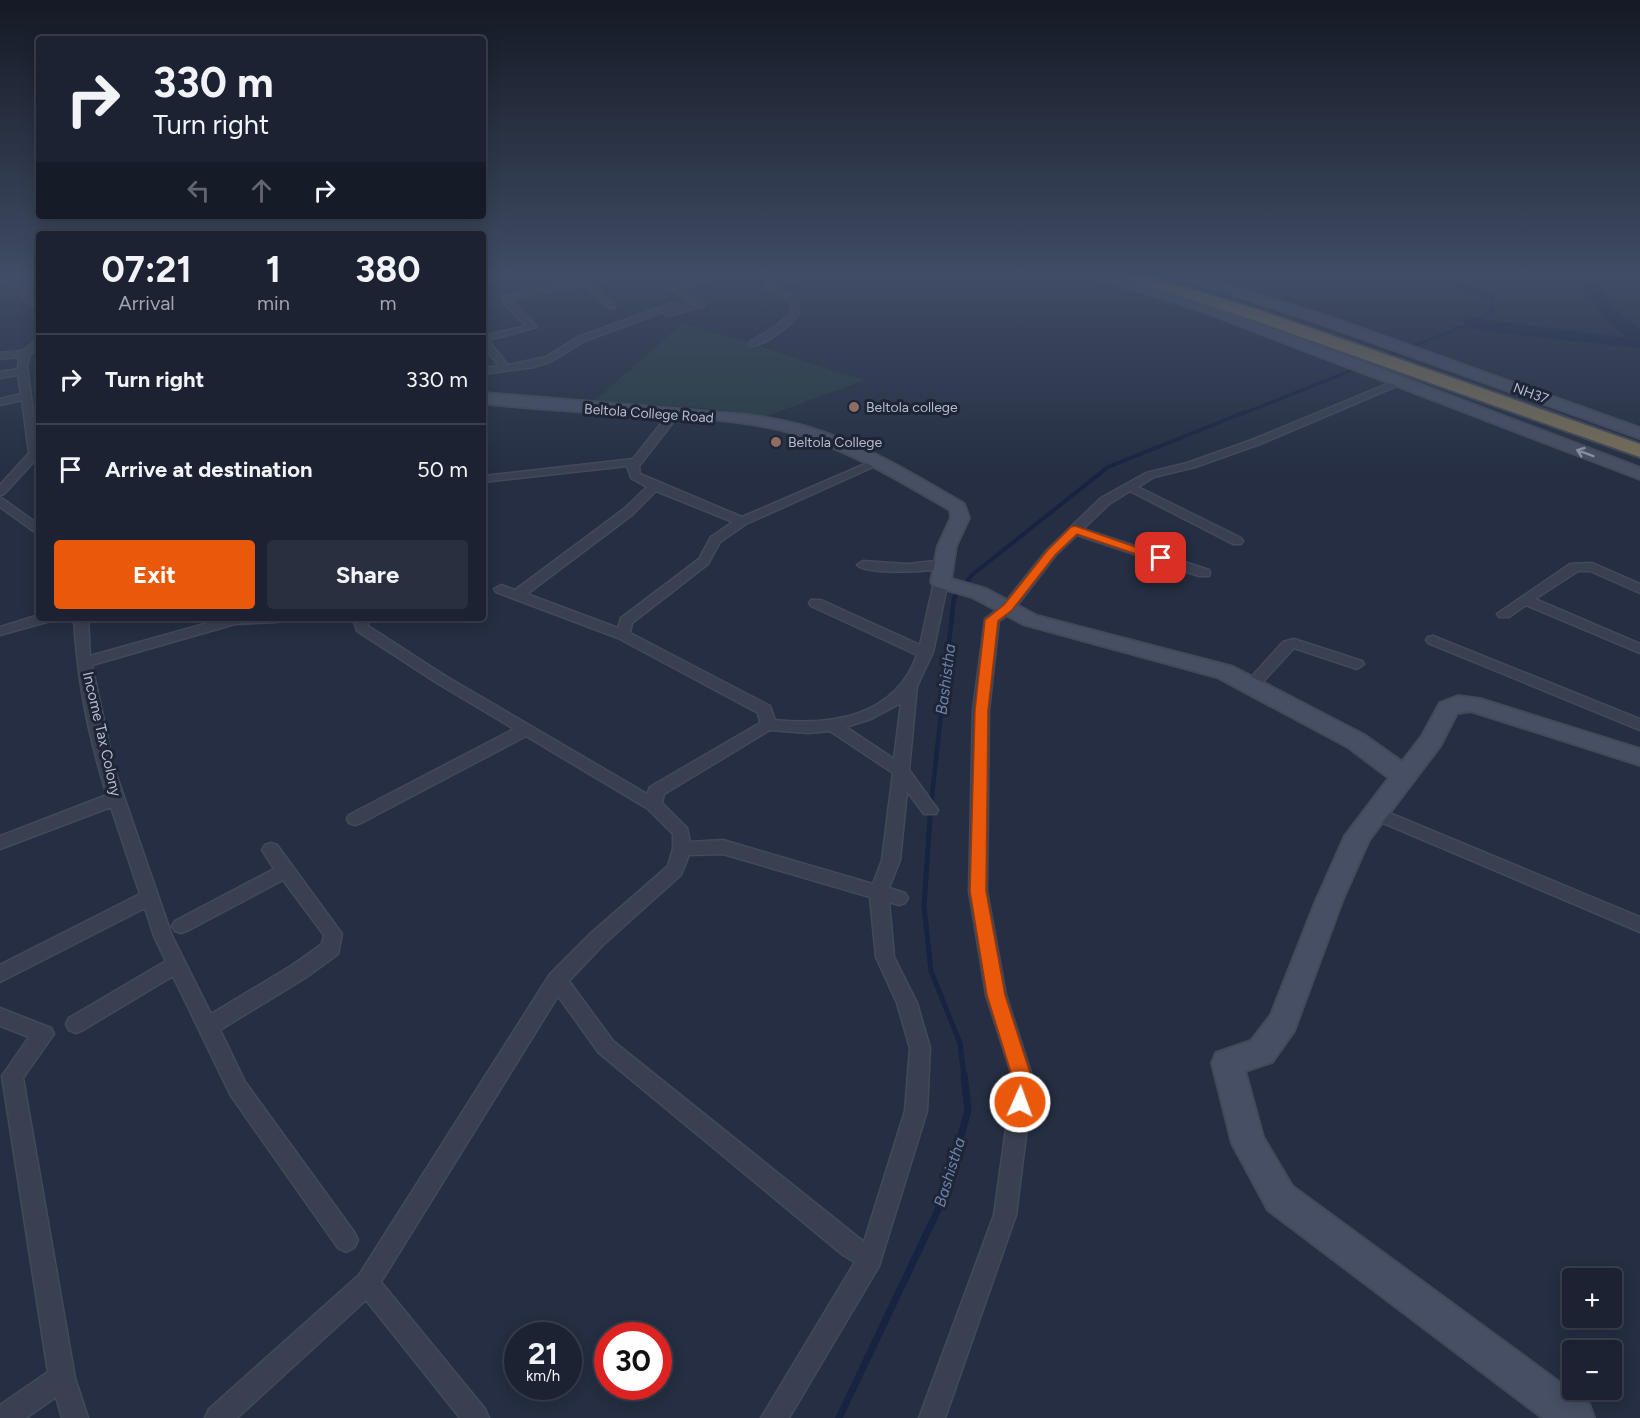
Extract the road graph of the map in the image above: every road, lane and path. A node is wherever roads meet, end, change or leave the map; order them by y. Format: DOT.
graph roads {
  1 [pos="578,341"];
  2 [pos="758,341"];
  3 [pos="1319,341"];
  4 [pos="1328,341"];
  5 [pos="1382,341"];
  6 [pos="486,344"];
  7 [pos="753,344"];
  8 [pos="36,345"];
  9 [pos="1346,349"];
  10 [pos="25,354"];
  11 [pos="0,356"];
  12 [pos="505,368"];
  13 [pos="1409,370"];
  14 [pos="24,371"];
  15 [pos="486,371"];
  16 [pos="0,375"];
  17 [pos="27,396"];
  18 [pos="486,398"];
  19 [pos="0,402"];
  20 [pos="676,412"];
  21 [pos="1640,433"];
  22 [pos="1640,442"];
  23 [pos="1640,451"];
  24 [pos="637,462"];
  25 [pos="876,463"];
  26 [pos="1640,474"];
  27 [pos="486,479"];
  28 [pos="5,481"];
  29 [pos="654,486"];
  30 [pos="1130,487"];
  31 [pos="1,500"];
  32 [pos="742,521"];
  33 [pos="36,529"];
  34 [pos="1075,530"];
  35 [pos="1237,541"];
  36 [pos="945,564"];
  37 [pos="863,565"];
  38 [pos="1204,573"];
  39 [pos="947,584"];
  40 [pos="501,589"];
  41 [pos="1640,590"];
  42 [pos="517,595"];
  43 [pos="1525,600"];
  44 [pos="816,603"];
  45 [pos="1008,608"];
  46 [pos="1504,614"];
  47 [pos="36,621"];
  48 [pos="81,621"];
  49 [pos="230,621"];
  50 [pos="361,621"];
  51 [pos="0,632"];
  52 [pos="623,635"];
  53 [pos="1433,639"];
  54 [pos="1640,649"];
  55 [pos="925,652"];
  56 [pos="85,662"];
  57 [pos="1357,664"];
  58 [pos="1252,684"];
  59 [pos="910,686"];
  60 [pos="768,725"];
  61 [pos="832,725"];
  62 [pos="1640,725"];
  63 [pos="525,729"];
  64 [pos="1640,757"];
  65 [pos="900,770"];
  66 [pos="1405,777"];
  67 [pos="117,798"];
  68 [pos="654,805"];
  69 [pos="930,810"];
  70 [pos="1374,813"];
  71 [pos="355,819"];
  72 [pos="0,843"];
  73 [pos="682,849"];
  74 [pos="271,850"];
  75 [pos="285,871"];
  76 [pos="147,889"];
  77 [pos="879,892"];
  78 [pos="899,898"];
  79 [pos="181,926"];
  80 [pos="1640,926"];
  81 [pos="177,964"];
  82 [pos="0,975"];
  83 [pos="557,980"];
  84 [pos="0,1017"];
  85 [pos="76,1024"];
  86 [pos="208,1026"];
  87 [pos="346,1240"];
  88 [pos="871,1258"];
  89 [pos="367,1282"];
  90 [pos="62,1378"];
  91 [pos="1538,1405"];
  92 [pos="3,1418"];
  93 [pos="75,1418"];
  94 [pos="218,1418"];
  95 [pos="476,1418"];
  96 [pos="774,1418"];
  97 [pos="932,1418"];
  98 [pos="1575,1418"];
  1 -- 12 [label="street"];
  2 -- 7 [label="street"];
  3 -- 9 [label="street"];
  4 -- 9 [label="highway"];
  5 -- 13 [label="street, NH37"];
  6 -- 12 [label="street"];
  8 -- 10 [label="street"];
  9 -- 13 [label="highway"];
  10 -- 11 [label="street"];
  10 -- 14 [label="street"];
  12 -- 15 [label="street"];
  13 -- 21 [label="street, NH37"];
  13 -- 22 [label="highway"];
  13 -- 23 [label="highway"];
  26 -- 13 [label="street, one-way"];
  13 -- 30 [label="street"];
  14 -- 16 [label="street"];
  14 -- 17 [label="street"];
  17 -- 19 [label="street"];
  17 -- 28 [label="street"];
  18 -- 20 [label="street, Beltola College Road"];
  20 -- 24 [label="street"];
  20 -- 25 [label="street, Beltola College Road"];
  24 -- 27 [label="street"];
  24 -- 29 [label="street"];
  25 -- 32 [label="street"];
  25 -- 36 [label="street, Beltola College Road"];
  28 -- 31 [label="street"];
  29 -- 32 [label="street"];
  29 -- 42 [label="street"];
  30 -- 34 [label="street"];
  30 -- 35 [label="street"];
  31 -- 33 [label="street"];
  32 -- 52 [label="street"];
  34 -- 38 [label="street"];
  34 -- 45 [label="street"];
  36 -- 37 [label="street"];
  36 -- 39 [label="street, Beltola College Road"];
  39 -- 45 [label="street"];
  39 -- 55 [label="street"];
  40 -- 42 [label="street"];
  41 -- 43 [label="street"];
  42 -- 52 [label="street"];
  43 -- 46 [label="street"];
  43 -- 54 [label="street"];
  44 -- 55 [label="street"];
  45 -- 58 [label="street"];
  45 -- 97 [label="street"];
  47 -- 51 [label="street"];
  48 -- 56 [label="street, Income Tax Colony"];
  49 -- 56 [label="street"];
  50 -- 63 [label="street"];
  52 -- 60 [label="street"];
  53 -- 62 [label="street"];
  55 -- 59 [label="street"];
  56 -- 67 [label="street, Income Tax Colony"];
  57 -- 58 [label="street"];
  58 -- 66 [label="street"];
  59 -- 61 [label="street"];
  59 -- 65 [label="street"];
  60 -- 61 [label="street"];
  60 -- 68 [label="street"];
  61 -- 65 [label="street"];
  63 -- 68 [label="street"];
  63 -- 71 [label="street"];
  64 -- 66 [label="street"];
  65 -- 69 [label="street"];
  65 -- 77 [label="street"];
  66 -- 70 [label="street"];
  67 -- 72 [label="street"];
  67 -- 76 [label="street, Income Tax Colony"];
  68 -- 73 [label="street"];
  70 -- 80 [label="street"];
  70 -- 91 [label="street"];
  73 -- 77 [label="street"];
  73 -- 83 [label="street"];
  74 -- 75 [label="street"];
  75 -- 79 [label="street"];
  75 -- 86 [label="street"];
  76 -- 81 [label="street, Income Tax Colony"];
  76 -- 82 [label="street"];
  77 -- 78 [label="street"];
  77 -- 88 [label="street"];
  81 -- 85 [label="street"];
  81 -- 86 [label="street, Income Tax Colony"];
  83 -- 88 [label="street"];
  83 -- 89 [label="street"];
  84 -- 90 [label="street"];
  86 -- 87 [label="street, Income Tax Colony"];
  88 -- 96 [label="street"];
  89 -- 94 [label="street"];
  89 -- 95 [label="street"];
  90 -- 92 [label="street"];
  90 -- 93 [label="street"];
  91 -- 98 [label="street"];
}
